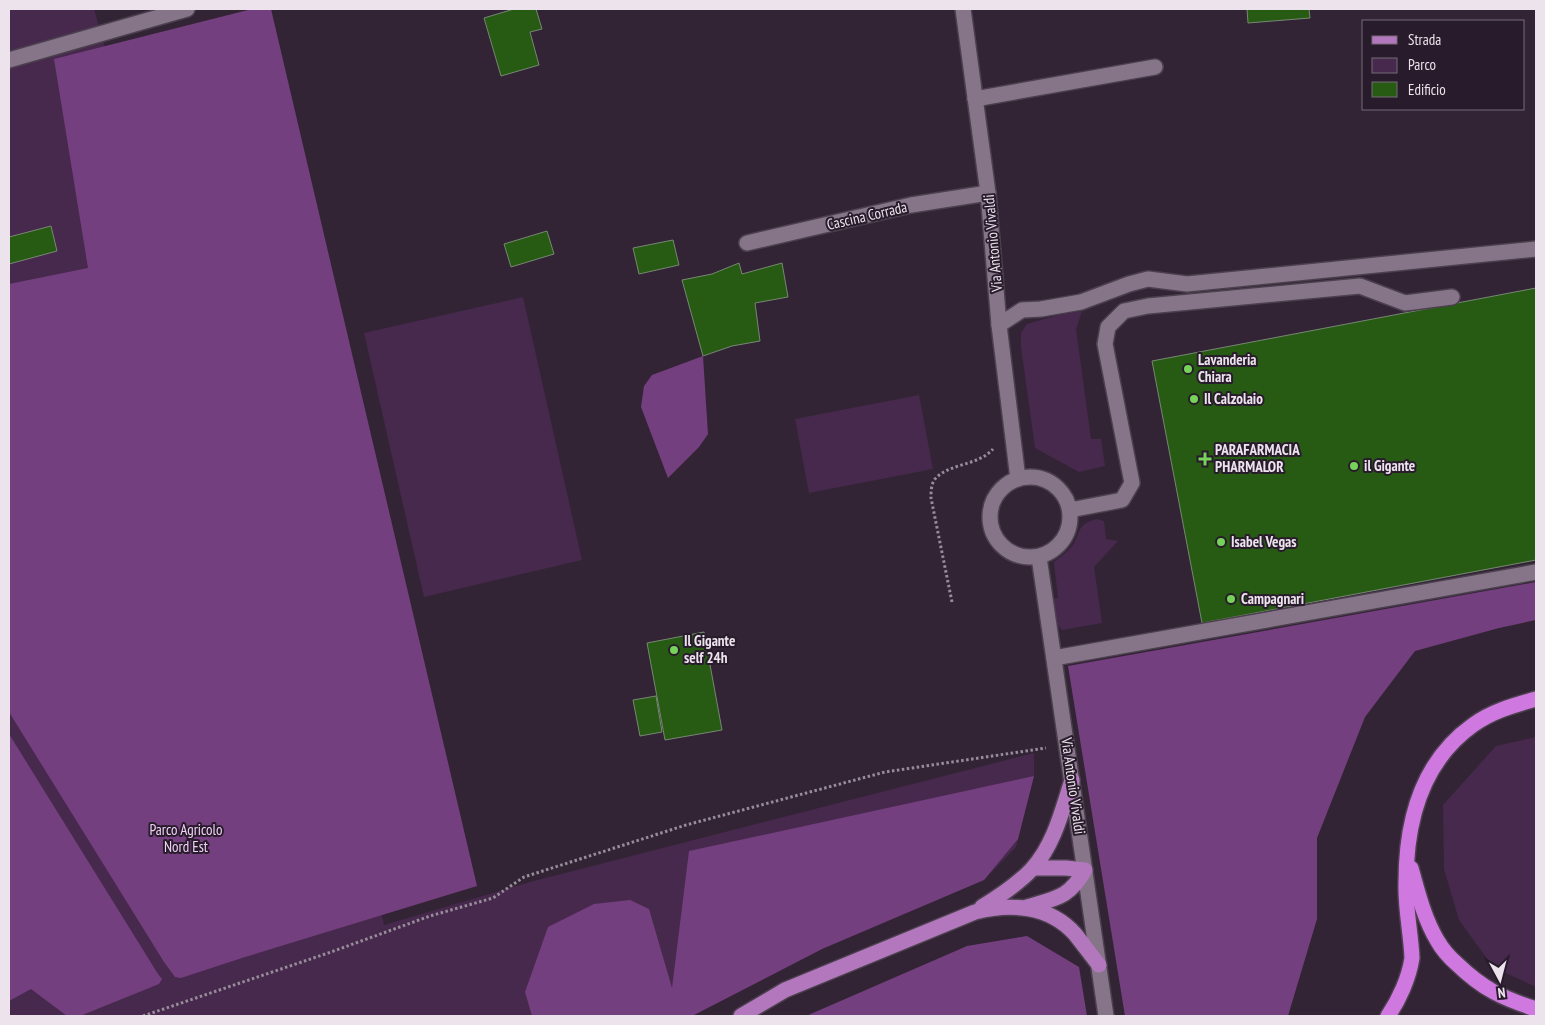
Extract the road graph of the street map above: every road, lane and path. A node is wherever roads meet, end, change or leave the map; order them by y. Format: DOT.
graph roads {
  1 [pos="187,9"];
  2 [pos="963,9"];
  3 [pos="9,60"];
  4 [pos="1155,67"];
  5 [pos="975,99"];
  6 [pos="988,194"];
  7 [pos="748,243"];
  8 [pos="1536,249"];
  9 [pos="1452,298"];
  10 [pos="1000,325"];
  11 [pos="994,443"];
  12 [pos="1018,479"];
  13 [pos="1070,510"];
  14 [pos="1039,557"];
  15 [pos="1536,572"];
  16 [pos="952,602"];
  17 [pos="1054,658"];
  18 [pos="1536,699"];
  19 [pos="1066,744"];
  20 [pos="1072,780"];
  21 [pos="1407,852"];
  22 [pos="1033,868"];
  23 [pos="1084,870"];
  24 [pos="1023,908"];
  25 [pos="975,912"];
  26 [pos="1098,965"];
  27 [pos="1536,1009"];
  28 [pos="143,1016"];
  29 [pos="742,1016"];
  30 [pos="1106,1016"];
  31 [pos="1388,1016"];
  1 -- 3 [label="street"];
  2 -- 5 [label="street, Via Antonio Vivaldi"];
  4 -- 5 [label="street"];
  5 -- 6 [label="street, Via Antonio Vivaldi"];
  6 -- 7 [label="street, Cascina Corrada"];
  6 -- 10 [label="street, Via Antonio Vivaldi"];
  8 -- 10 [label="street"];
  9 -- 13 [label="street"];
  10 -- 12 [label="street, Via Antonio Vivaldi"];
  11 -- 16 [label="path"];
  12 -- 13 [label="street"];
  12 -- 14 [label="street"];
  13 -- 14 [label="street"];
  14 -- 17 [label="street, Via Antonio Vivaldi"];
  15 -- 17 [label="street"];
  17 -- 19 [label="street, Via Antonio Vivaldi"];
  18 -- 21 [label="highway"];
  19 -- 20 [label="street, Via Antonio Vivaldi"];
  19 -- 28 [label="path"];
  20 -- 22 [label="main road"];
  20 -- 23 [label="street, Via Antonio Vivaldi"];
  21 -- 27 [label="highway"];
  21 -- 31 [label="highway"];
  22 -- 23 [label="main road"];
  22 -- 25 [label="main road"];
  23 -- 24 [label="main road"];
  23 -- 26 [label="street, Via Antonio Vivaldi"];
  24 -- 25 [label="main road"];
  24 -- 26 [label="main road"];
  25 -- 29 [label="main road"];
  26 -- 30 [label="street, Via Antonio Vivaldi"];
}
